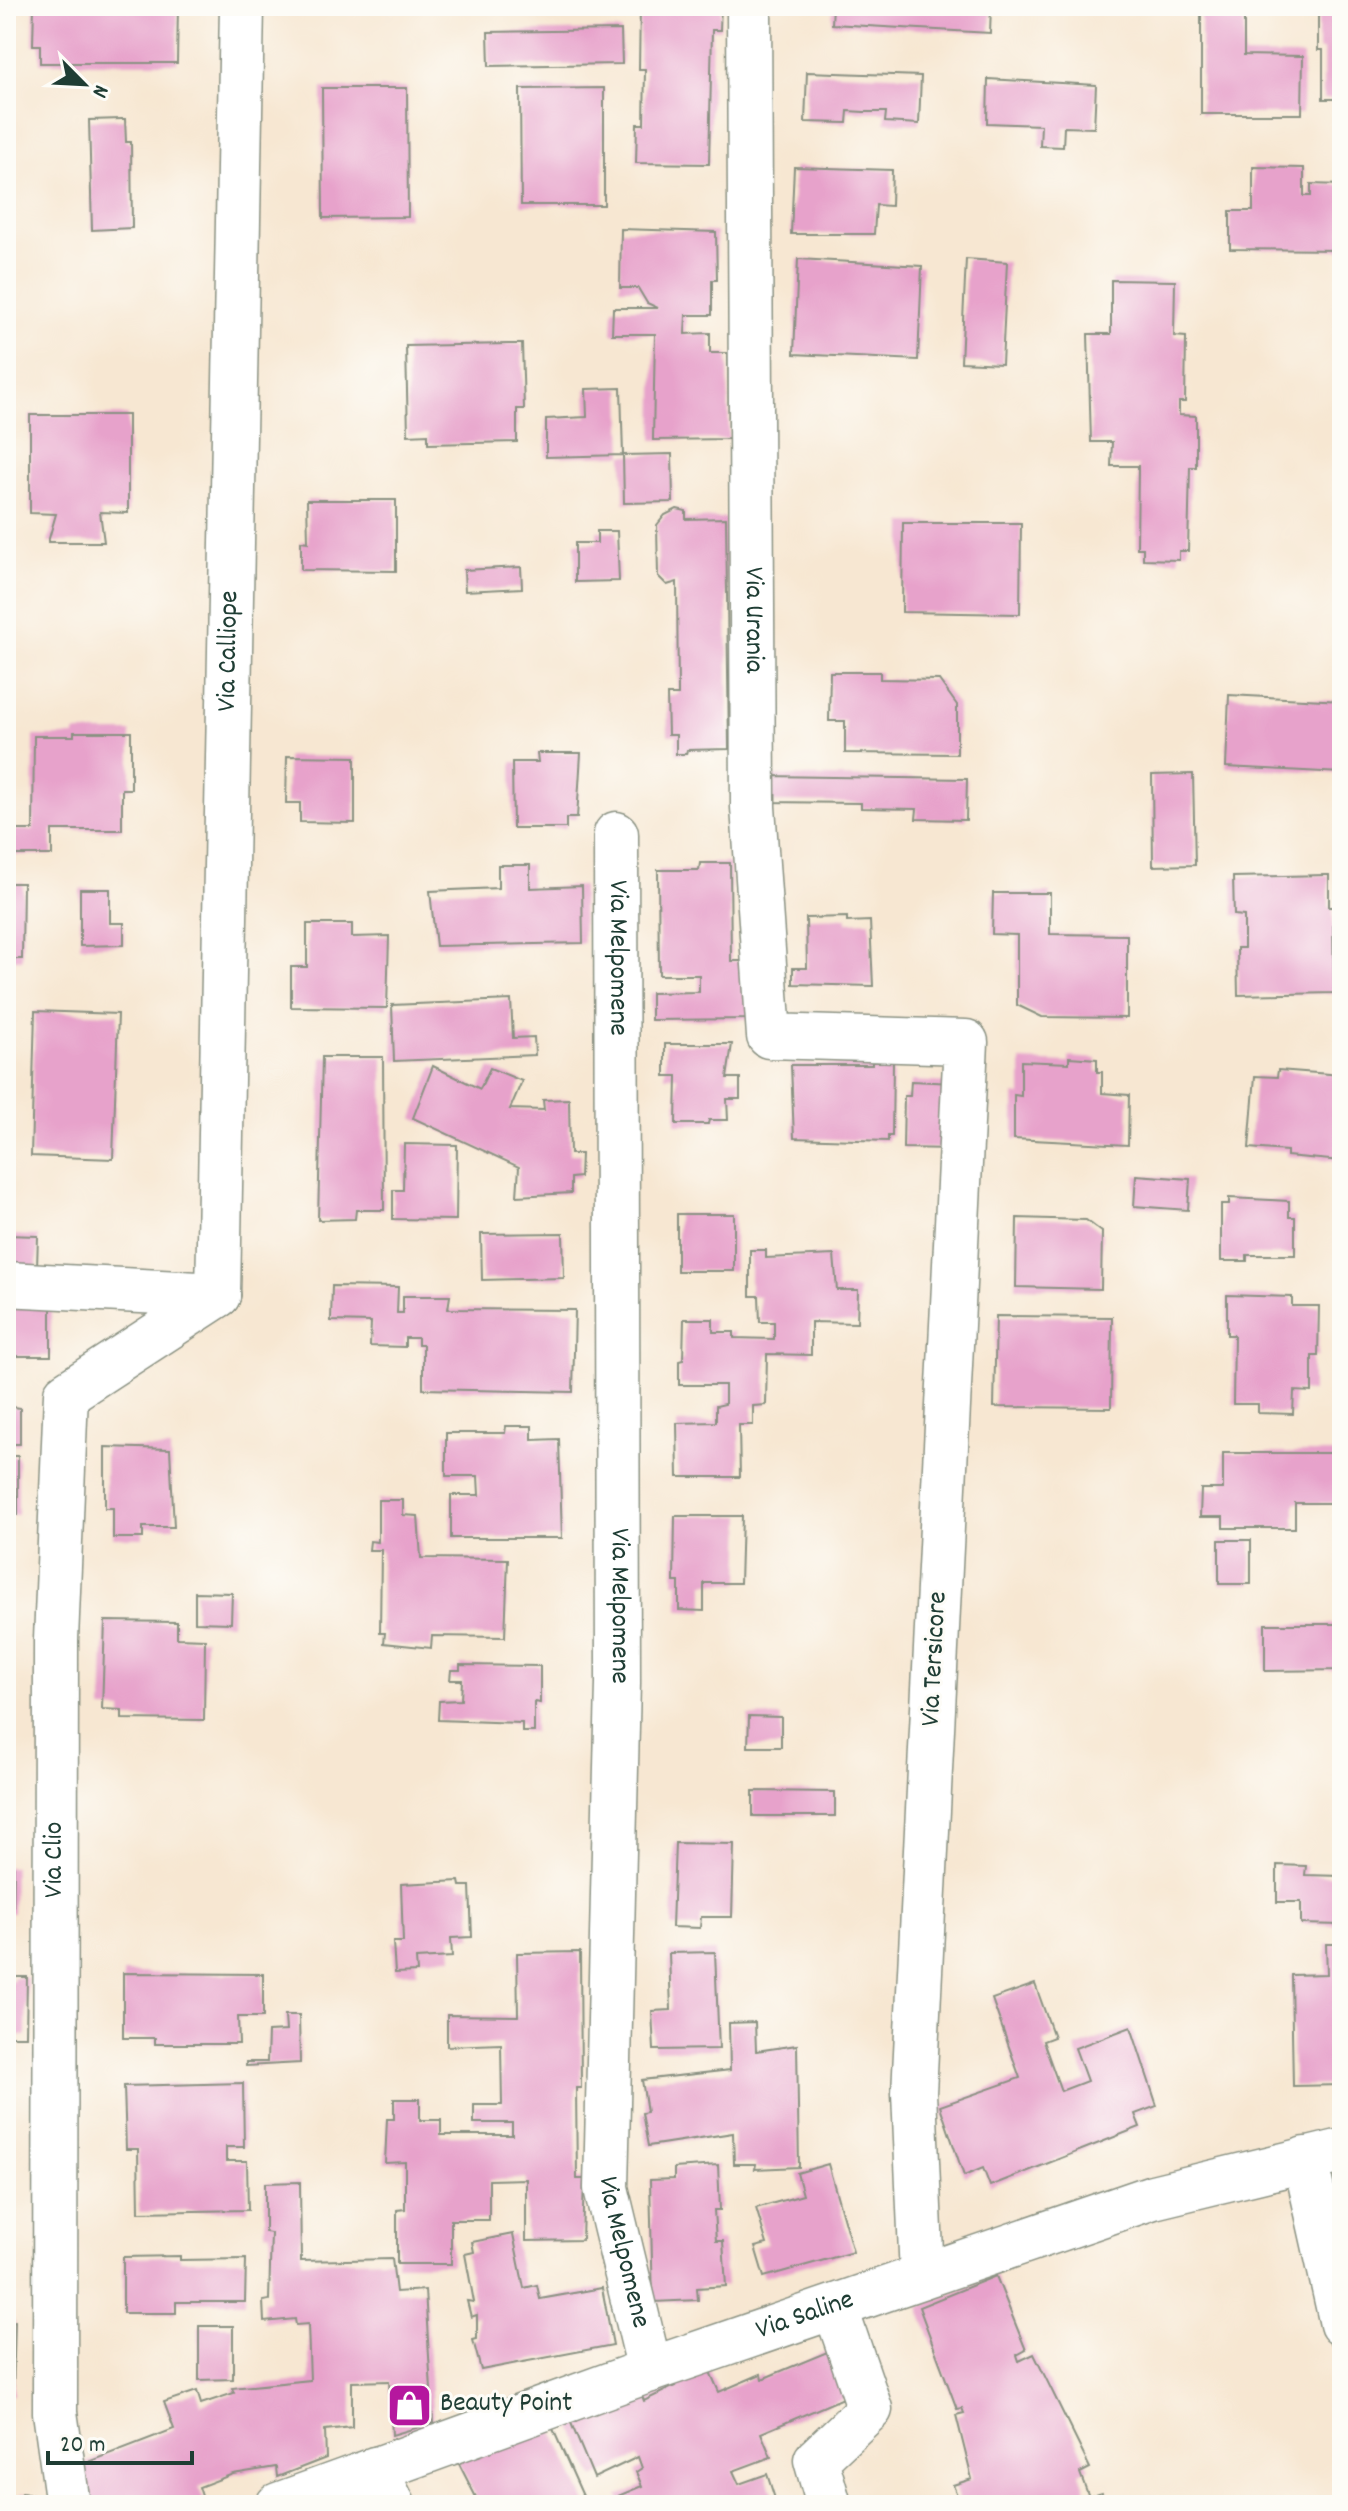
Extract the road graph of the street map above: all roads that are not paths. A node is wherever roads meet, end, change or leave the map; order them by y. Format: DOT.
graph roads {
  1 [pos="242,6"];
  2 [pos="749,6"];
  3 [pos="616,834"];
  4 [pos="966,1042"];
  5 [pos="6,1284"];
  6 [pos="218,1295"];
  7 [pos="1324,2155"];
  8 [pos="922,2276"];
  9 [pos="835,2307"];
  10 [pos="1342,2324"];
  11 [pos="650,2370"];
  12 [pos="384,2487"];
  13 [pos="68,2505"];
  14 [pos="278,2505"];
  15 [pos="829,2505"];
  1 -- 6 [label="street, Via Calliope"];
  2 -- 4 [label="street, Via Urania"];
  3 -- 11 [label="street, Via Melpomene"];
  4 -- 8 [label="street, Via Tersicore"];
  5 -- 6 [label="street"];
  6 -- 13 [label="street, Via Clio"];
  7 -- 8 [label="street, Via Saline"];
  7 -- 10 [label="street"];
  8 -- 9 [label="street, Via Saline"];
  9 -- 11 [label="street, Via Saline"];
  9 -- 15 [label="street"];
  11 -- 12 [label="street, Via Saline"];
  12 -- 14 [label="street, Via Saline"];
}
